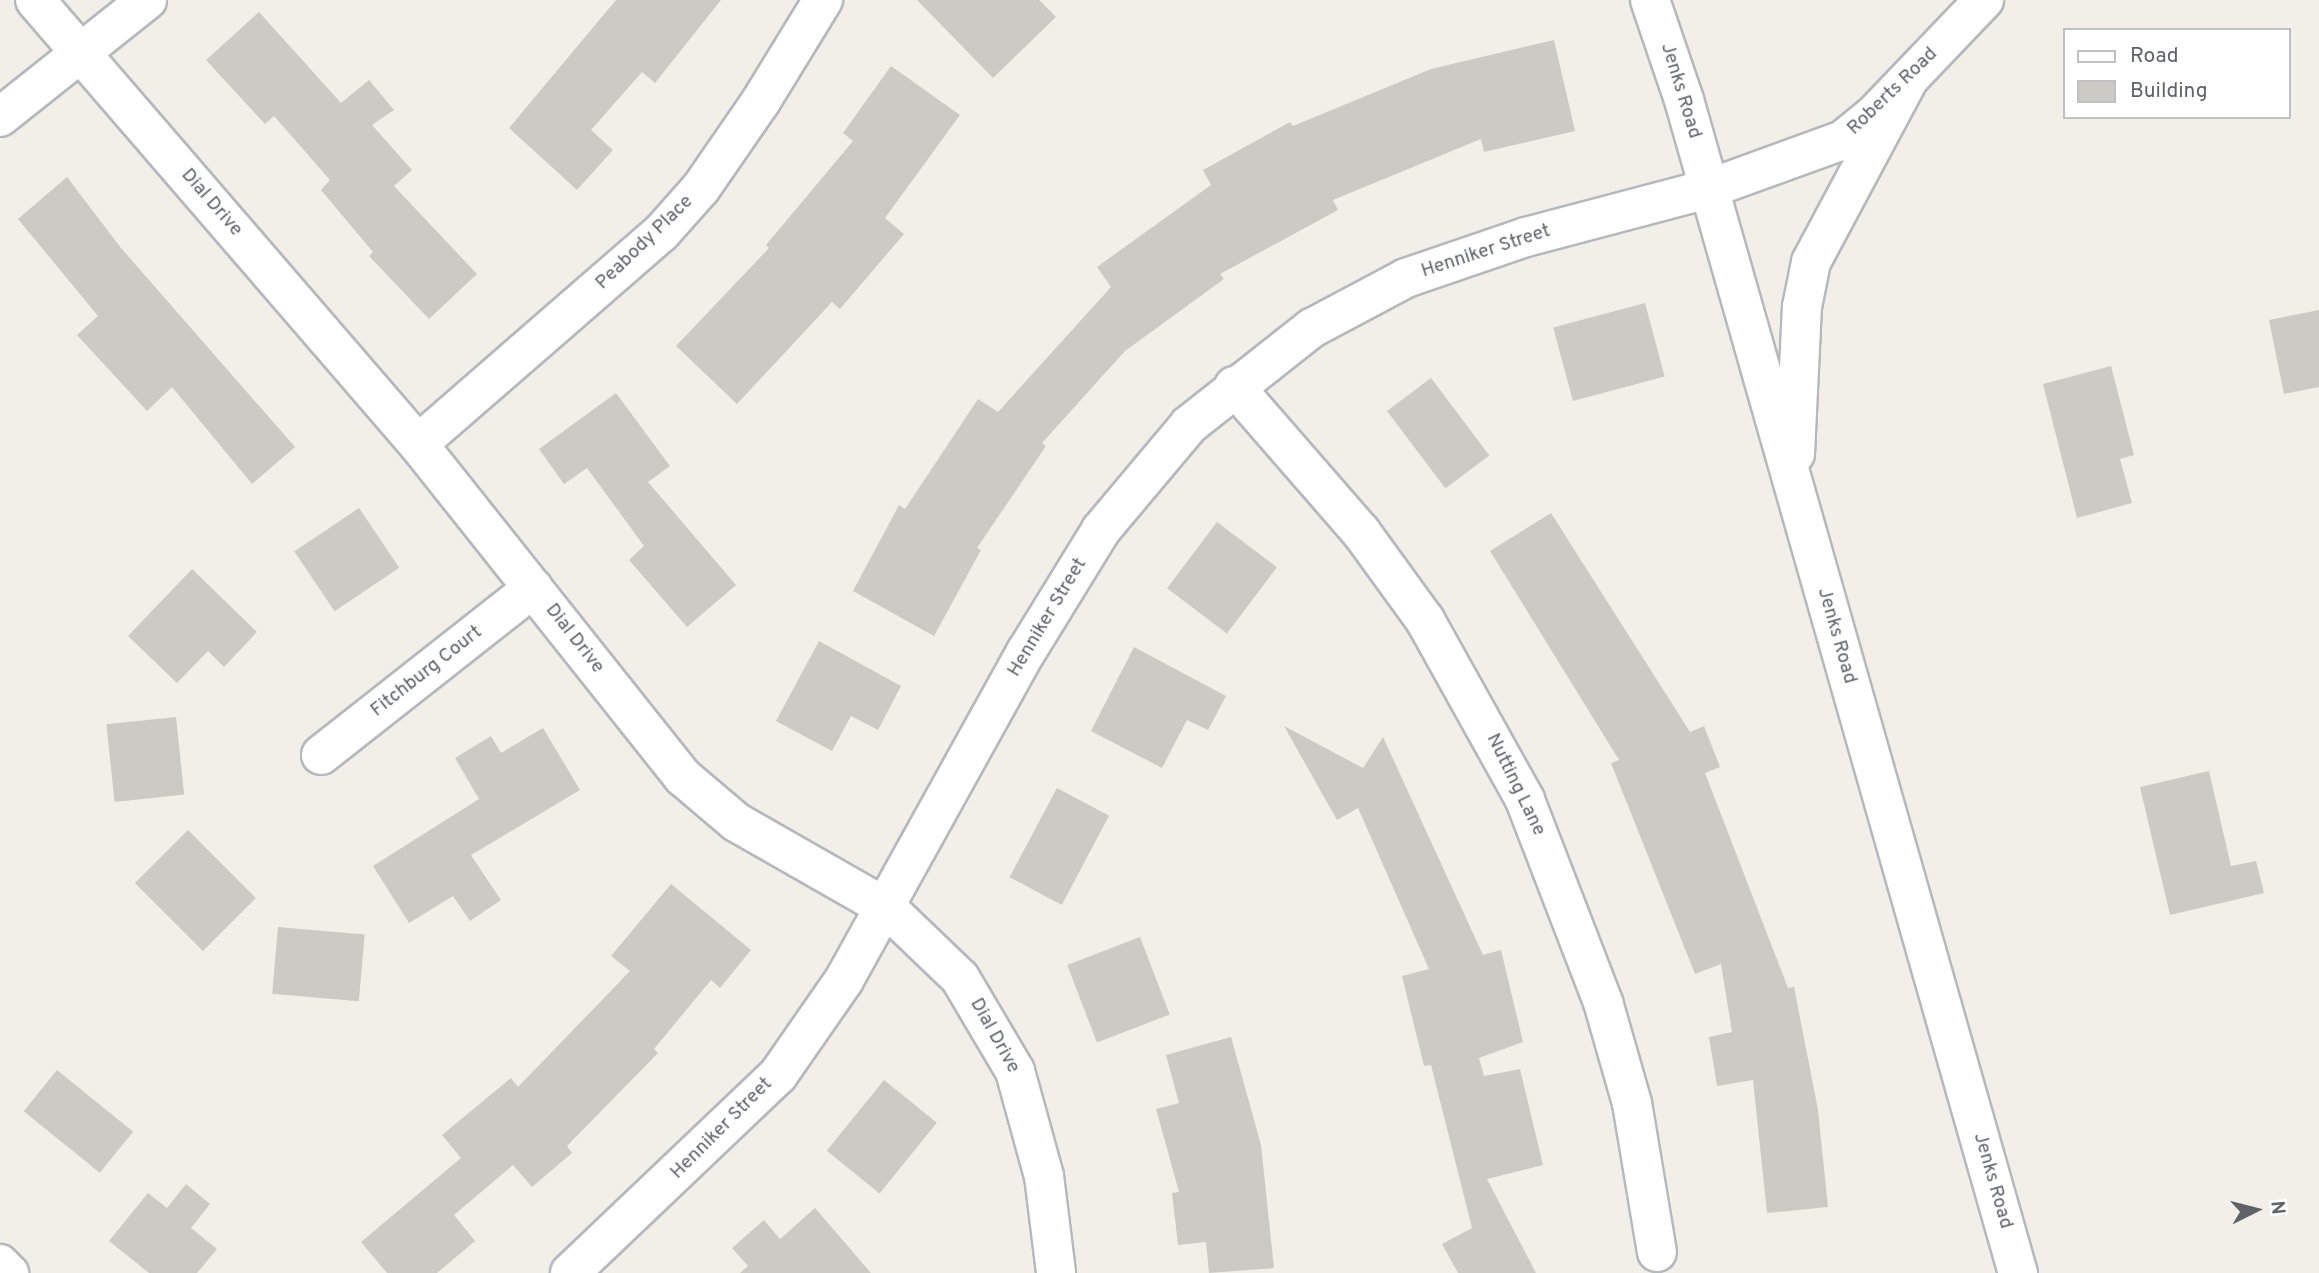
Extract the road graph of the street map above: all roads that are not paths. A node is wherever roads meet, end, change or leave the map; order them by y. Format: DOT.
graph roads {
  1 [pos="34,0"];
  2 [pos="147,0"];
  3 [pos="823,0"];
  4 [pos="1650,0"];
  5 [pos="1983,0"];
  6 [pos="79,52"];
  7 [pos="1907,82"];
  8 [pos="0,117"];
  9 [pos="1708,189"];
  10 [pos="1234,386"];
  11 [pos="418,444"];
  12 [pos="1793,483"];
  13 [pos="533,588"];
  14 [pos="321,755"];
  15 [pos="887,908"];
  16 [pos="1657,1252"];
  17 [pos="0,1264"];
  18 [pos="9,1273"];
  19 [pos="570,1273"];
  20 [pos="1056,1273"];
  21 [pos="2018,1273"];
  1 -- 6 [label="street, Dial Drive"];
  2 -- 6 [label="street"];
  3 -- 11 [label="street, Peabody Place"];
  4 -- 9 [label="street, Jenks Road"];
  5 -- 7 [label="street, Roberts Road"];
  6 -- 8 [label="street"];
  6 -- 11 [label="street, Dial Drive"];
  7 -- 9 [label="street, Roberts Road"];
  7 -- 12 [label="street"];
  9 -- 10 [label="street, Henniker Street"];
  9 -- 12 [label="street, Jenks Road"];
  10 -- 15 [label="street, Henniker Street"];
  10 -- 16 [label="street, Nutting Lane"];
  11 -- 13 [label="street, Dial Drive"];
  12 -- 21 [label="street, Jenks Road"];
  13 -- 14 [label="street, Fitchburg Court"];
  13 -- 15 [label="street, Dial Drive"];
  15 -- 19 [label="street, Henniker Street"];
  15 -- 20 [label="street, Dial Drive"];
  17 -- 18 [label="street"];
}
